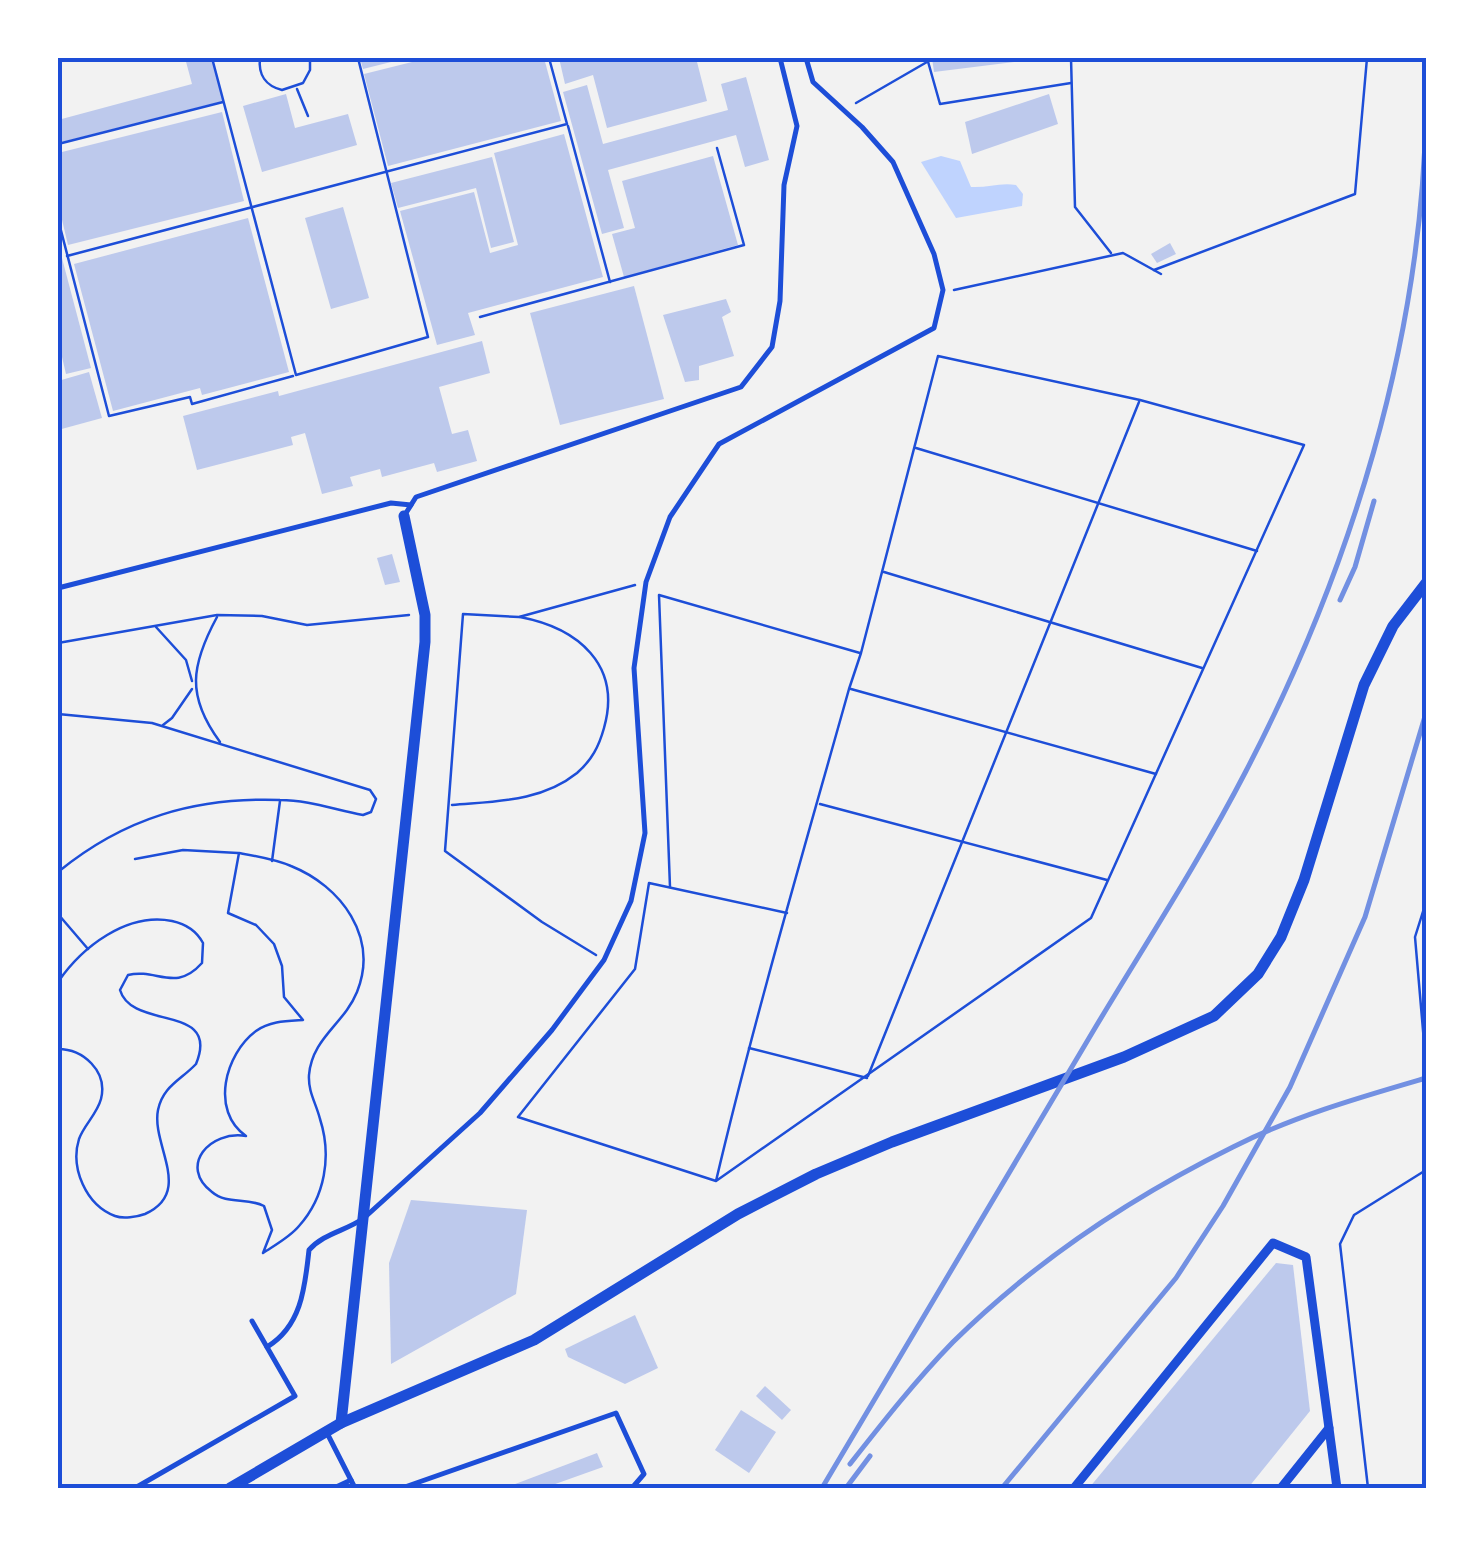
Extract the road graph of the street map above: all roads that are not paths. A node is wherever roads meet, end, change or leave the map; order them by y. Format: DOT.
graph roads {
  1 [pos="780,58"];
  2 [pos="806,58"];
  3 [pos="408,510"];
  4 [pos="1426,583"];
  5 [pos="58,588"];
  6 [pos="364,1218"];
  7 [pos="252,1322"];
  8 [pos="267,1347"];
  9 [pos="341,1423"];
  10 [pos="1329,1428"];
  11 [pos="326,1432"];
  12 [pos="351,1480"];
  13 [pos="134,1488"];
  14 [pos="230,1488"];
  15 [pos="334,1488"];
  16 [pos="355,1488"];
  17 [pos="404,1488"];
  18 [pos="632,1488"];
  19 [pos="1074,1488"];
  20 [pos="1281,1488"];
  21 [pos="1338,1488"];
  1 -- 3 [label="lane"];
  2 -- 6 [label="lane"];
  3 -- 5 [label="lane"];
  3 -- 6 [label="street"];
  4 -- 9 [label="street"];
  6 -- 8 [label="lane"];
  6 -- 9 [label="street"];
  7 -- 8 [label="lane"];
  8 -- 13 [label="lane"];
  9 -- 11 [label="street"];
  10 -- 19 [label="street"];
  10 -- 20 [label="street"];
  10 -- 21 [label="street"];
  11 -- 12 [label="lane"];
  11 -- 14 [label="street"];
  12 -- 15 [label="lane"];
  12 -- 16 [label="lane"];
  17 -- 18 [label="lane"];
}
